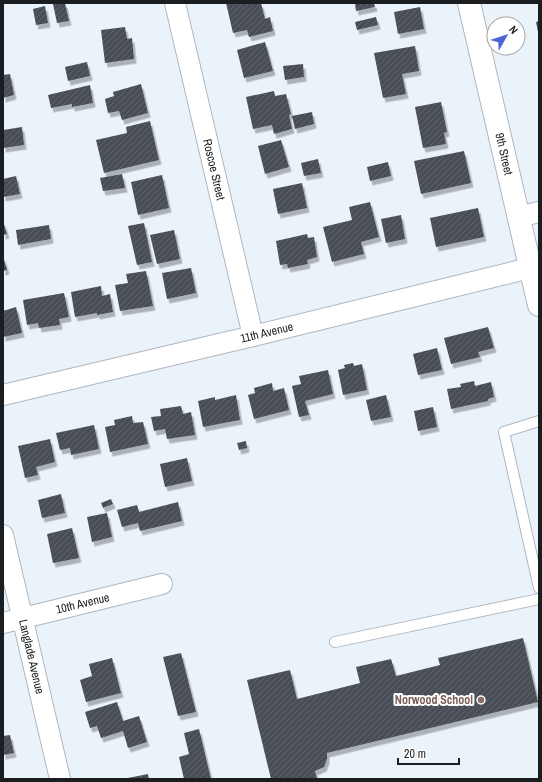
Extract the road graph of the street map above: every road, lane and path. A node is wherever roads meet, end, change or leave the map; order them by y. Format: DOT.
graph roads {
  1 [pos="175,3"];
  2 [pos="469,3"];
  3 [pos="539,212"];
  4 [pos="518,217"];
  5 [pos="530,268"];
  6 [pos="539,305"];
  7 [pos="253,336"];
  8 [pos="3,395"];
  9 [pos="539,422"];
  10 [pos="3,535"];
  11 [pos="162,584"];
  12 [pos="539,588"];
  13 [pos="539,599"];
  14 [pos="23,619"];
  15 [pos="3,623"];
  16 [pos="335,642"];
  17 [pos="60,779"];
  1 -- 7 [label="street, Roscoe Street"];
  2 -- 4 [label="street, 9th Street"];
  3 -- 4 [label="street"];
  4 -- 5 [label="street, 9th Street"];
  5 -- 6 [label="street, 9th Street"];
  5 -- 7 [label="street, 11th Avenue"];
  7 -- 8 [label="street, 11th Avenue"];
  9 -- 12 [label="lane"];
  10 -- 14 [label="street, Langlade Avenue"];
  11 -- 14 [label="street, 10th Avenue"];
  13 -- 16 [label="lane"];
  14 -- 15 [label="street, 10th Avenue"];
  14 -- 17 [label="street, Langlade Avenue"];
}
